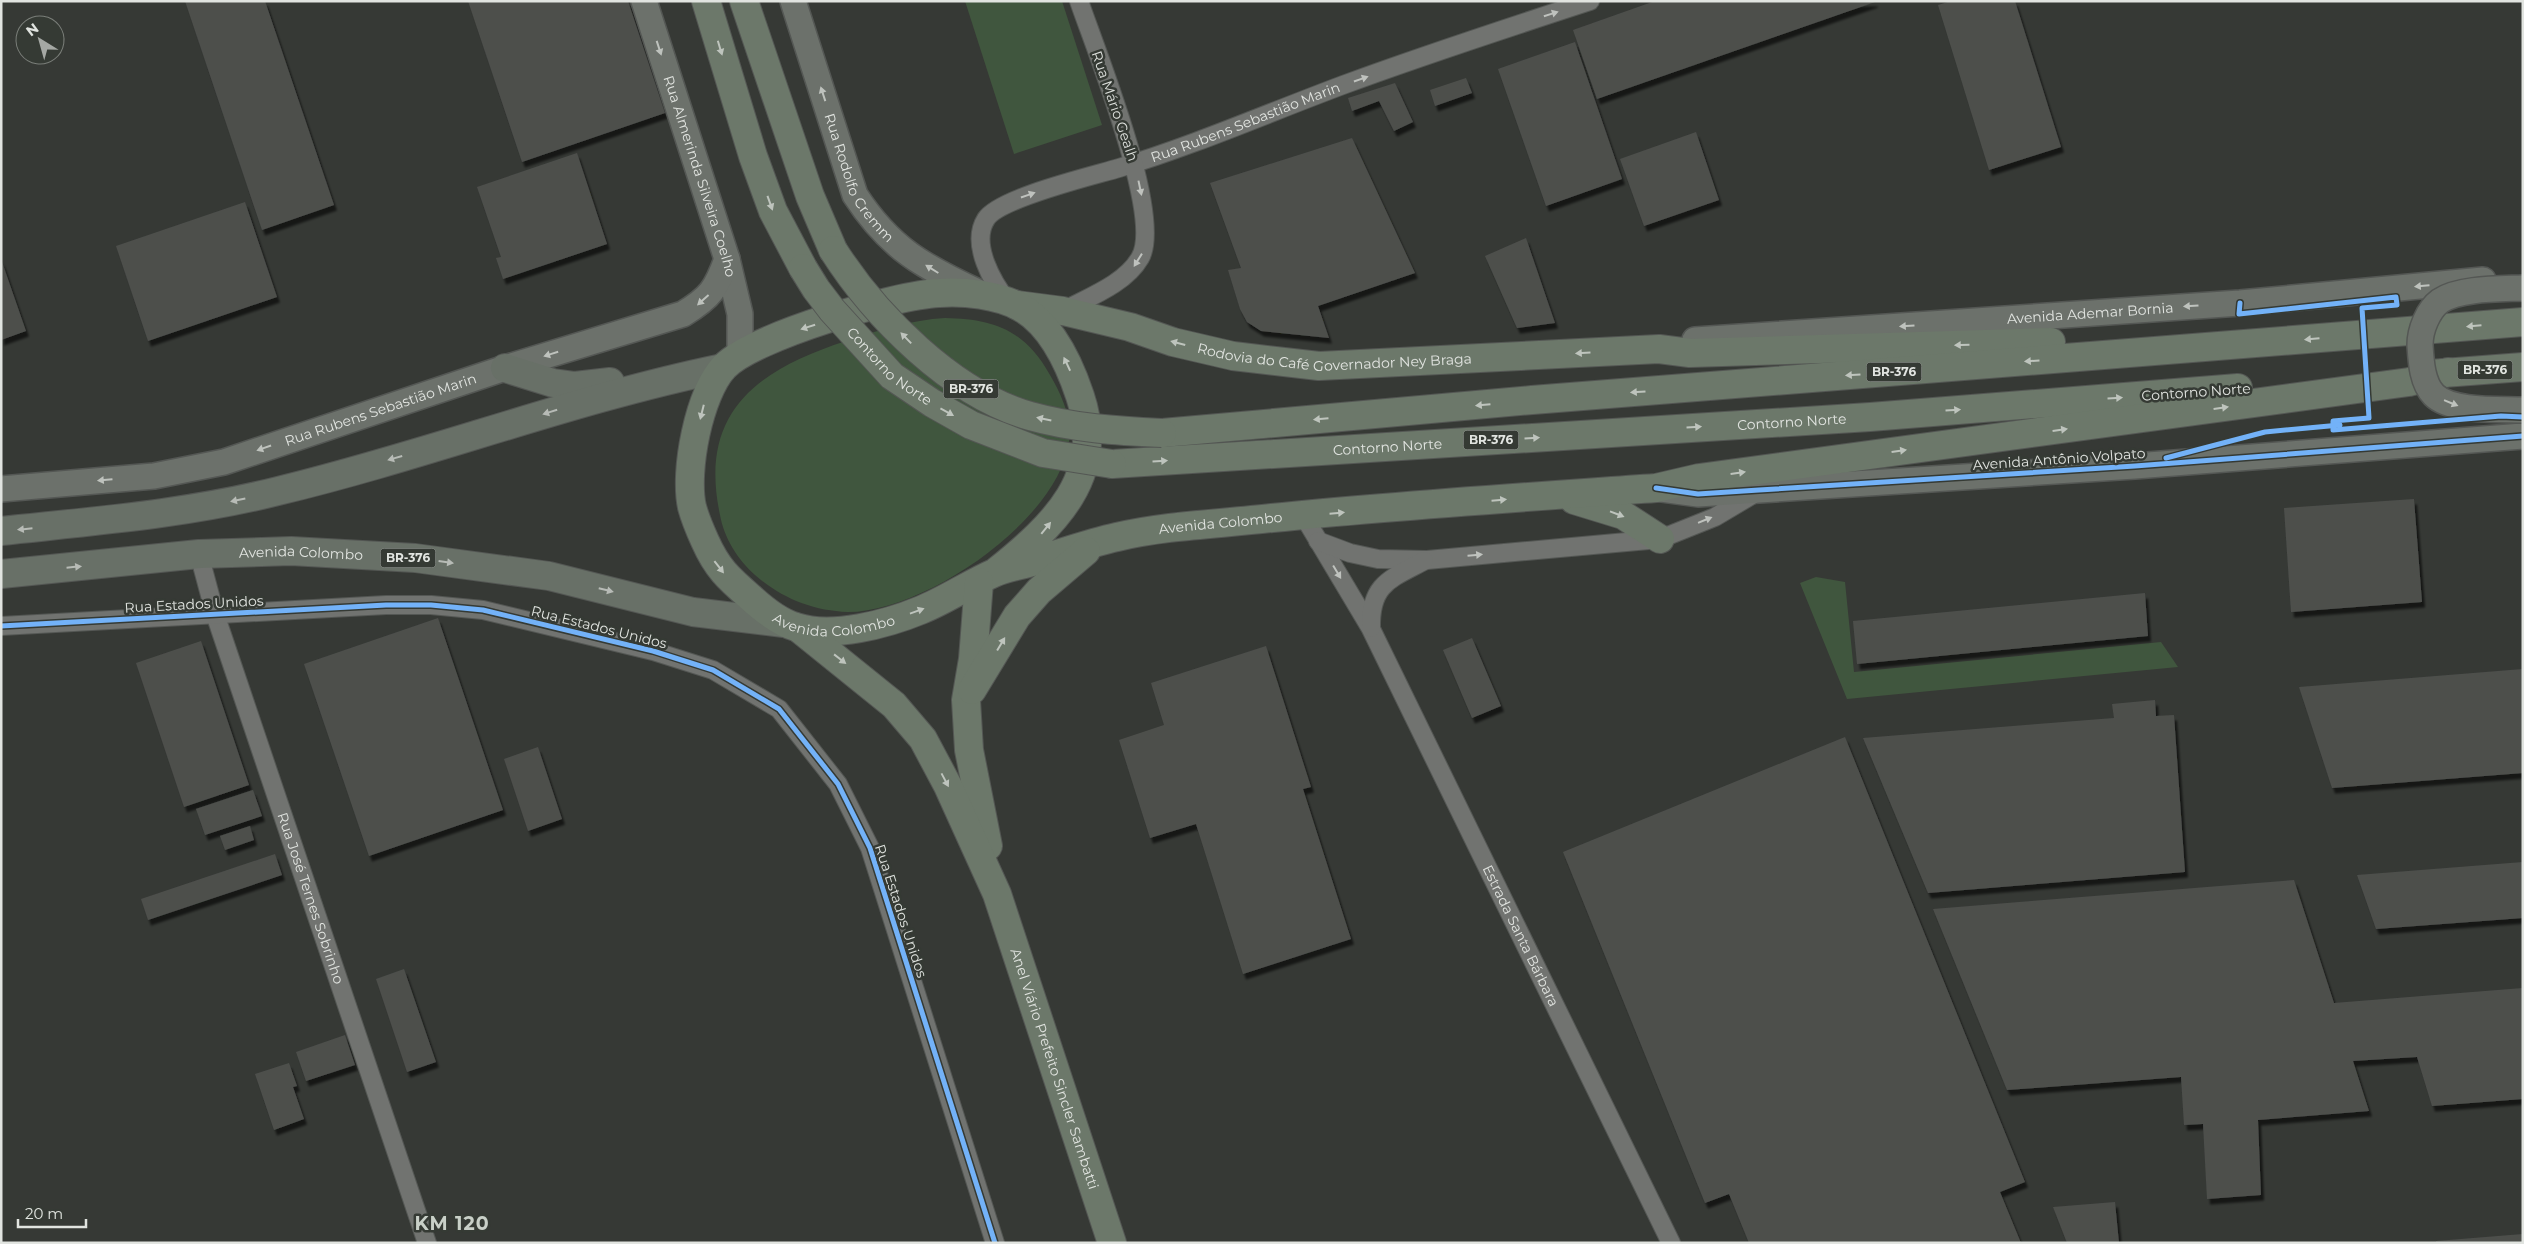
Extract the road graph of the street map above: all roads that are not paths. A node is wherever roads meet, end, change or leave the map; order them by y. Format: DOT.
graph roads {
  1 [pos="644,1"];
  2 [pos="706,1"];
  3 [pos="744,1"];
  4 [pos="793,1"];
  5 [pos="1079,1"];
  6 [pos="1590,1"];
  7 [pos="1134,163"];
  8 [pos="727,259"];
  9 [pos="2523,276"];
  10 [pos="2523,288"];
  11 [pos="1003,298"];
  12 [pos="1063,311"];
  13 [pos="2523,322"];
  14 [pos="2255,343"];
  15 [pos="1659,350"];
  16 [pos="732,361"];
  17 [pos="2523,367"];
  18 [pos="505,368"];
  19 [pos="2448,372"];
  20 [pos="679,377"];
  21 [pos="2523,410"];
  22 [pos="2523,436"];
  23 [pos="1656,488"];
  24 [pos="1,489"];
  25 [pos="1759,490"];
  26 [pos="1553,495"];
  27 [pos="1302,515"];
  28 [pos="1,531"];
  29 [pos="1660,539"];
  30 [pos="1098,542"];
  31 [pos="1318,542"];
  32 [pos="199,554"];
  33 [pos="1426,560"];
  34 [pos="1,574"];
  35 [pos="988,577"];
  36 [pos="216,614"];
  37 [pos="1,626"];
  38 [pos="793,626"];
  39 [pos="1371,629"];
  40 [pos="966,700"];
  41 [pos="997,894"];
  42 [pos="427,1243"];
  43 [pos="995,1243"];
  44 [pos="1112,1243"];
  45 [pos="1671,1243"];
  1 -- 8 [label="street, Rua Almerinda Silveira Coelho, one-way"];
  2 -- 19 [label="highway, Contorno Norte / BR-376, one-way, bridge"];
  14 -- 3 [label="highway, Contorno Norte / BR-376, one-way, bridge"];
  11 -- 4 [label="street, Rua Rodolfo Cremm, one-way"];
  5 -- 7 [label="street, Rua Mário Gealh"];
  7 -- 6 [label="street, Rua Rubens Sebastião Marin, one-way"];
  11 -- 7 [label="street, Rua Rubens Sebastião Marin, one-way"];
  7 -- 12 [label="street, Rua Mário Gealh, one-way"];
  8 -- 16 [label="street, Rua Almerinda Silveira Coelho"];
  8 -- 18 [label="street, Rua Rubens Sebastião Marin, one-way"];
  9 -- 15 [label="street, Avenida Ademar Bornia, one-way"];
  10 -- 21 [label="street, one-way, bridge"];
  11 -- 12 [label="highway, Rodovia do Café Governador Ney Braga"];
  11 -- 16 [label="highway, one-way"];
  35 -- 11 [label="highway, one-way"];
  15 -- 12 [label="highway, Rodovia do Café Governador Ney Braga, one-way"];
  13 -- 14 [label="highway, BR-376, one-way"];
  14 -- 15 [label="highway, Rodovia do Café Governador Ney Braga, one-way"];
  16 -- 20 [label="main road"];
  16 -- 38 [label="highway, Anel Viário Prefeito Sincler Sambatti, one-way"];
  17 -- 19 [label="highway, BR-376"];
  18 -- 20 [label="main road"];
  18 -- 24 [label="street, Rua Rubens Sebastião Marin, one-way"];
  23 -- 19 [label="highway, Avenida Colombo, one-way"];
  20 -- 28 [label="main road, one-way"];
  22 -- 25 [label="street, Avenida Antônio Volpato"];
  23 -- 25 [label="street, Avenida Antônio Volpato"];
  23 -- 26 [label="highway, Avenida Colombo / BR-376"];
  29 -- 25 [label="street, one-way"];
  27 -- 26 [label="highway, Avenida Colombo / BR-376, one-way"];
  26 -- 29 [label="highway, one-way"];
  27 -- 30 [label="highway, Avenida Colombo / BR-376"];
  27 -- 31 [label="street, Estrada Santa Bárbara"];
  33 -- 29 [label="street, one-way"];
  30 -- 35 [label="highway, Avenida Colombo / BR-376"];
  40 -- 30 [label="highway, one-way"];
  31 -- 33 [label="street"];
  31 -- 39 [label="street, Estrada Santa Bárbara, one-way"];
  34 -- 32 [label="main road, Avenida Colombo / BR-376, one-way"];
  32 -- 36 [label="street, Rua José Ternes Sobrinho"];
  32 -- 38 [label="main road, Avenida Colombo / BR-376, one-way"];
  33 -- 39 [label="street, Estrada Santa Bárbara"];
  38 -- 35 [label="highway, Avenida Colombo / BR-376, one-way"];
  35 -- 40 [label="highway, Anel Viário Prefeito Sincler Sambatti"];
  36 -- 37 [label="street, Rua Estados Unidos"];
  36 -- 42 [label="street, Rua José Ternes Sobrinho"];
  36 -- 43 [label="street, Rua Estados Unidos"];
  38 -- 41 [label="highway, Anel Viário Prefeito Sincler Sambatti, one-way"];
  39 -- 45 [label="street, Estrada Santa Bárbara"];
  40 -- 41 [label="highway, Anel Viário Prefeito Sincler Sambatti"];
  41 -- 44 [label="highway, Anel Viário Prefeito Sincler Sambatti"];
}
